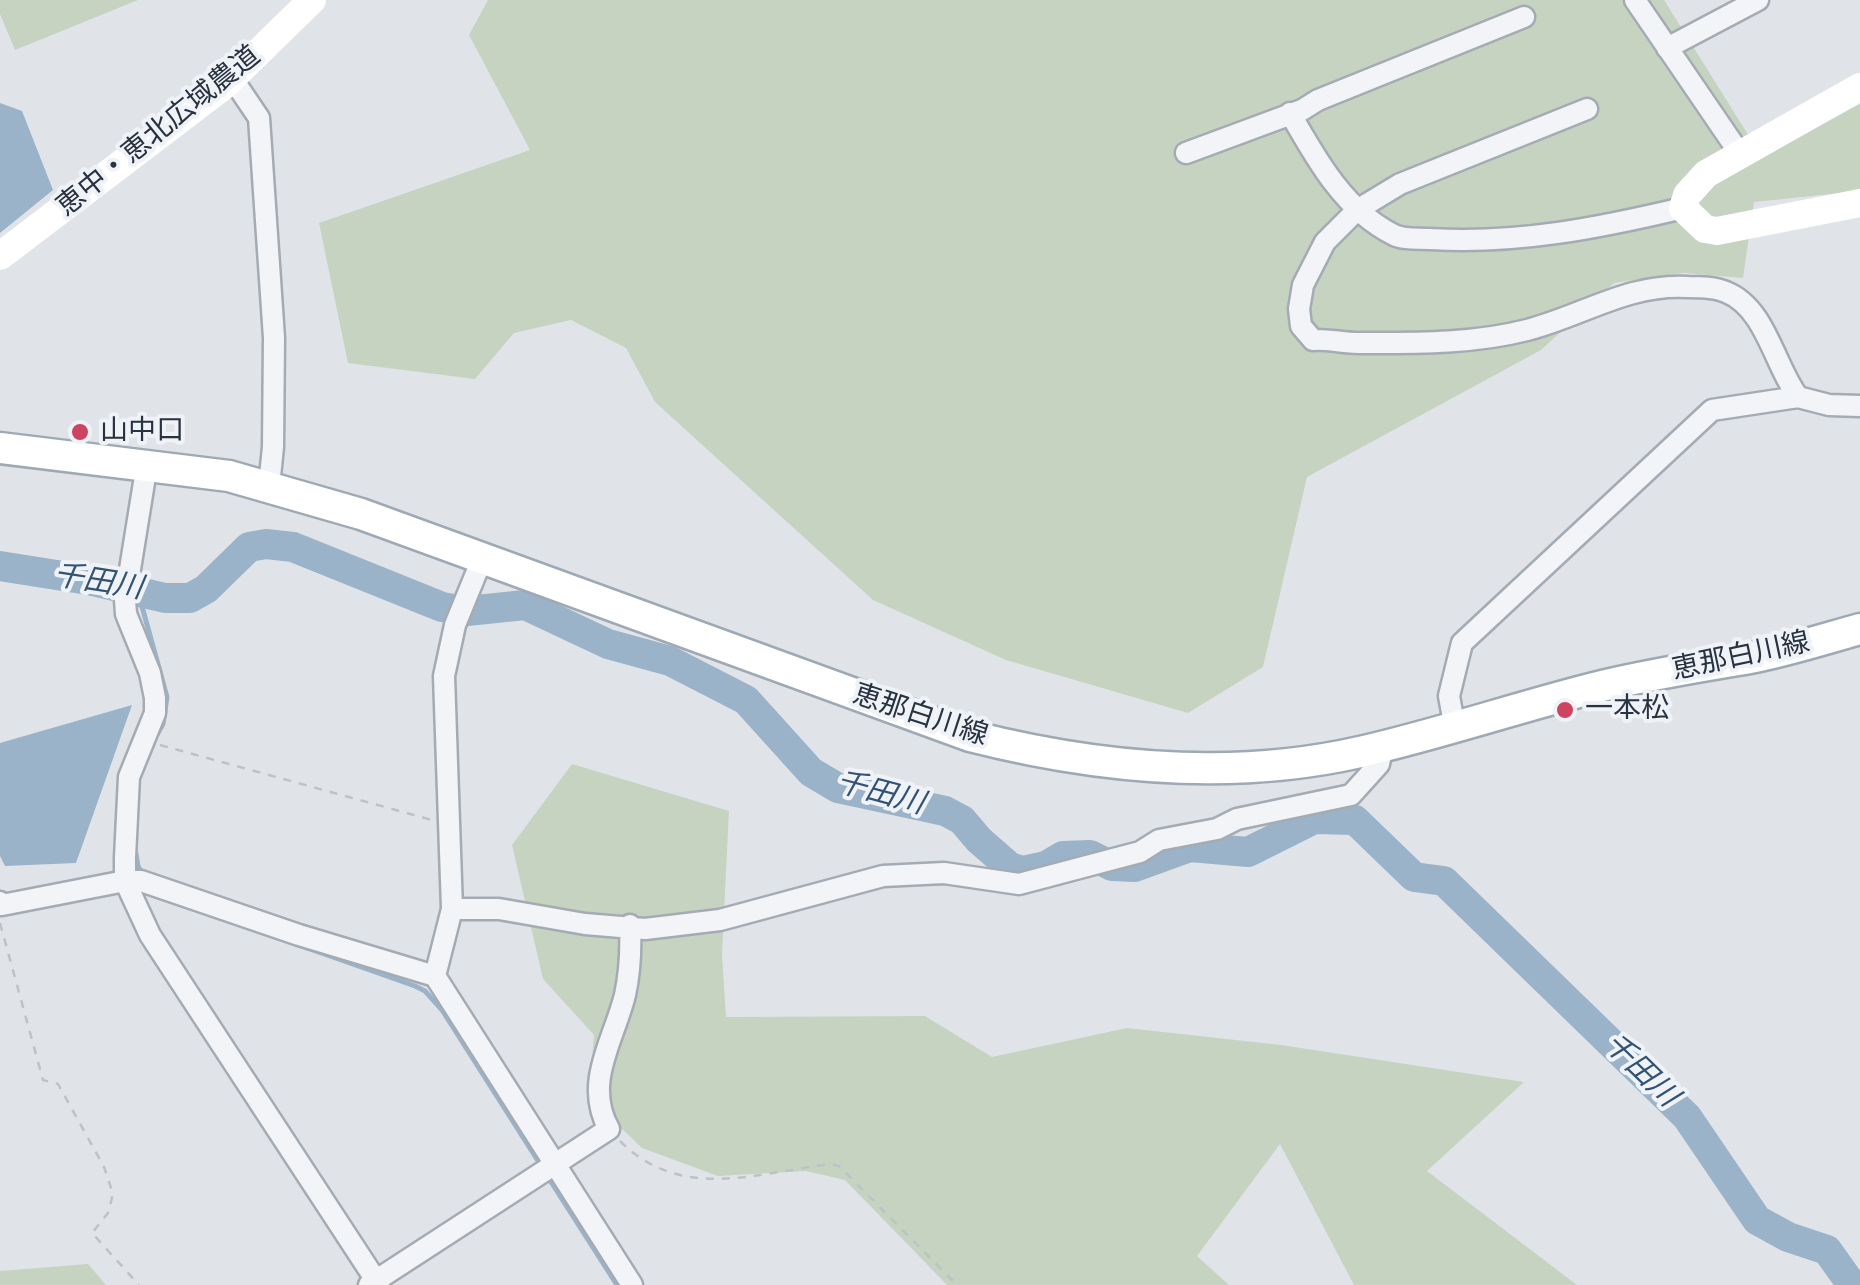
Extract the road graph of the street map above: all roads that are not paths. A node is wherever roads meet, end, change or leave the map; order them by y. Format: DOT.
graph roads {
  1 [pos="312,0"];
  2 [pos="1635,0"];
  3 [pos="1758,0"];
  4 [pos="1524,16"];
  5 [pos="1668,48"];
  6 [pos="232,78"];
  7 [pos="1860,87"];
  8 [pos="1587,109"];
  9 [pos="1290,114"];
  10 [pos="1186,153"];
  11 [pos="1740,154"];
  12 [pos="1860,203"];
  13 [pos="1683,208"];
  14 [pos="1357,210"];
  15 [pos="0,256"];
  16 [pos="1798,397"];
  17 [pos="1860,406"];
  18 [pos="0,448"];
  19 [pos="147,464"];
  20 [pos="269,486"];
  21 [pos="482,560"];
  22 [pos="1860,629"];
  23 [pos="1455,729"];
  24 [pos="1383,746"];
  25 [pos="125,881"];
  26 [pos="0,902"];
  27 [pos="452,910"];
  28 [pos="630,925"];
  29 [pos="435,976"];
  30 [pos="554,1166"];
  31 [pos="375,1283"];
  32 [pos="632,1285"];
  1 -- 6 [label="street, 恵中・恵北広域農道"];
  2 -- 5 [label="street"];
  3 -- 5 [label="street"];
  4 -- 9 [label="street"];
  5 -- 11 [label="street"];
  6 -- 15 [label="street, 恵中・恵北広域農道"];
  6 -- 20 [label="street"];
  7 -- 11 [label="street"];
  8 -- 14 [label="street"];
  9 -- 10 [label="street"];
  9 -- 14 [label="street"];
  11 -- 13 [label="street"];
  12 -- 13 [label="street"];
  13 -- 14 [label="street"];
  14 -- 16 [label="street"];
  16 -- 17 [label="street"];
  16 -- 23 [label="street"];
  18 -- 19 [label="main road, 恵那白川線"];
  19 -- 20 [label="main road, 恵那白川線"];
  19 -- 25 [label="street"];
  20 -- 21 [label="main road, 恵那白川線"];
  21 -- 24 [label="main road, 恵那白川線"];
  21 -- 27 [label="street"];
  22 -- 23 [label="main road, 恵那白川線"];
  23 -- 24 [label="main road, 恵那白川線"];
  24 -- 28 [label="street"];
  25 -- 26 [label="street"];
  25 -- 29 [label="street"];
  25 -- 31 [label="street"];
  27 -- 28 [label="street"];
  27 -- 29 [label="street"];
  28 -- 30 [label="street"];
  29 -- 30 [label="street"];
  30 -- 31 [label="street"];
  30 -- 32 [label="street"];
}
